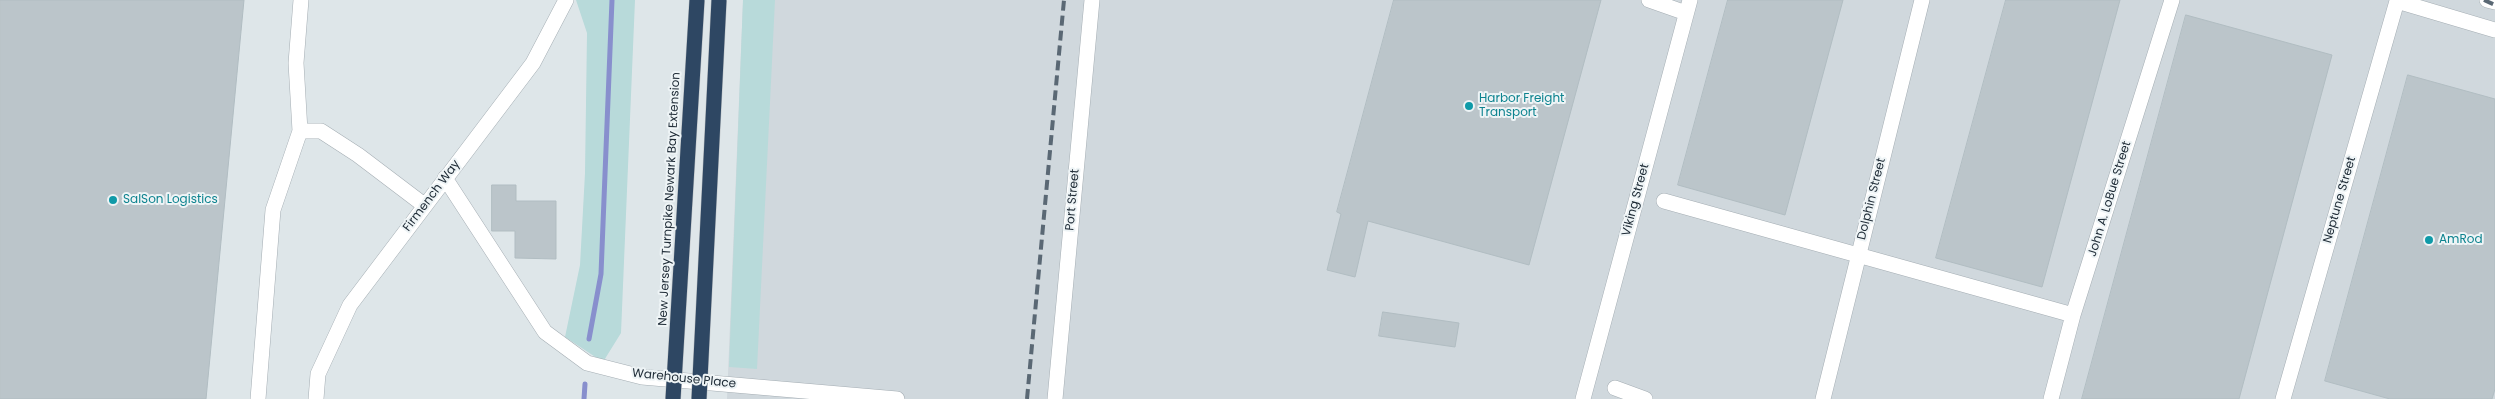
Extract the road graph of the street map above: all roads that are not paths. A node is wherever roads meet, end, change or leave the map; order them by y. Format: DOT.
graph roads {
  1 [pos="301,0"];
  2 [pos="566,0"];
  3 [pos="697,0"];
  4 [pos="719,0"];
  5 [pos="1092,0"];
  6 [pos="1649,0"];
  7 [pos="1922,0"];
  8 [pos="2172,0"];
  9 [pos="2487,0"];
  10 [pos="2397,1"];
  11 [pos="2495,2"];
  12 [pos="1688,7"];
  13 [pos="2495,30"];
  14 [pos="300,131"];
  15 [pos="445,178"];
  16 [pos="1664,201"];
  17 [pos="424,205"];
  18 [pos="1858,255"];
  19 [pos="2073,315"];
  20 [pos="1615,388"];
  21 [pos="258,399"];
  22 [pos="316,399"];
  23 [pos="673,399"];
  24 [pos="699,399"];
  25 [pos="897,399"];
  26 [pos="1055,399"];
  27 [pos="1583,399"];
  28 [pos="1645,399"];
  29 [pos="1823,399"];
  30 [pos="2051,399"];
  31 [pos="2283,399"];
  1 -- 14 [label="street"];
  2 -- 15 [label="street, Firmench Way"];
  3 -- 23 [label="highway, New Jersey Turnpike Newark Bay Extension, bridge"];
  4 -- 24 [label="highway, bridge"];
  5 -- 26 [label="street, Port Street"];
  6 -- 12 [label="street"];
  7 -- 18 [label="street, Dolphin Street"];
  8 -- 19 [label="street, John A. LoBue Street"];
  9 -- 11 [label="street"];
  10 -- 13 [label="street"];
  10 -- 31 [label="street, Neptune Street"];
  12 -- 27 [label="street, Viking Street"];
  14 -- 17 [label="street"];
  14 -- 21 [label="street"];
  15 -- 17 [label="street, Firmench Way"];
  15 -- 25 [label="street, Warehouse Place"];
  16 -- 18 [label="street"];
  17 -- 22 [label="street, Firmench Way"];
  18 -- 19 [label="street"];
  18 -- 29 [label="street, Dolphin Street"];
  19 -- 30 [label="street, John A. LoBue Street"];
  20 -- 28 [label="street"];
}
